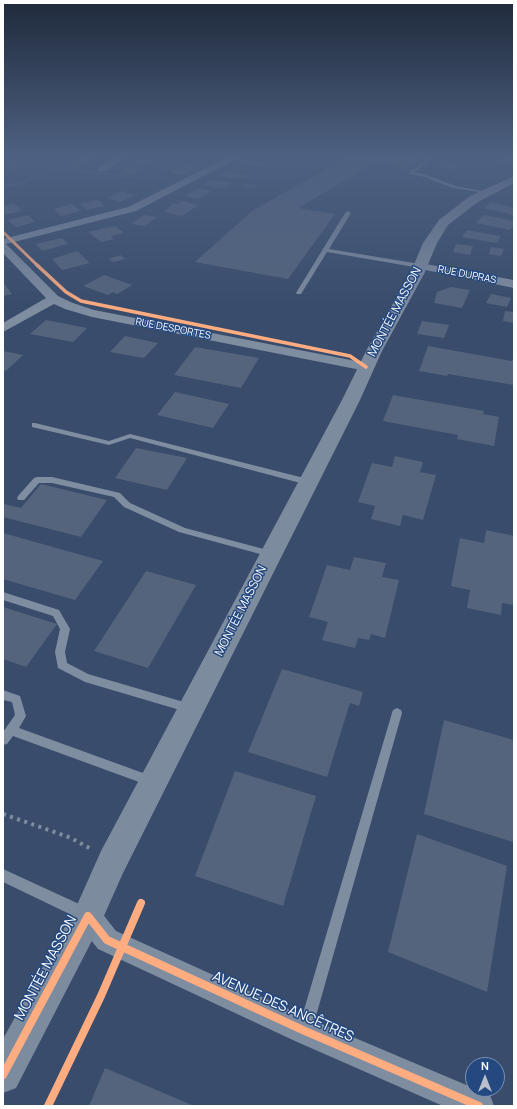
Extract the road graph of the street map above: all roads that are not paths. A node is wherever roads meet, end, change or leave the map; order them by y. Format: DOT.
graph roads {
  1 [pos="134,208"];
  2 [pos="461,208"];
  3 [pos="348,213"];
  4 [pos="3,242"];
  5 [pos="3,247"];
  6 [pos="325,250"];
  7 [pos="420,266"];
  8 [pos="514,284"];
  9 [pos="298,293"];
  10 [pos="54,299"];
  11 [pos="3,328"];
  12 [pos="366,368"];
  13 [pos="35,425"];
  14 [pos="308,482"];
  15 [pos="21,498"];
  16 [pos="271,554"];
  17 [pos="3,596"];
  18 [pos="3,695"];
  19 [pos="191,708"];
  20 [pos="397,714"];
  21 [pos="11,730"];
  22 [pos="3,740"];
  23 [pos="153,782"];
  24 [pos="3,876"];
  25 [pos="88,916"];
  26 [pos="305,1031"];
  27 [pos="3,1075"];
  28 [pos="479,1106"];
  1 -- 4 [label="street"];
  2 -- 7 [label="main road, MONTÉE MASSON"];
  3 -- 6 [label="lane"];
  5 -- 10 [label="street, RUE DESPORTES"];
  6 -- 7 [label="lane"];
  6 -- 9 [label="lane"];
  7 -- 8 [label="street, RUE DUPRAS"];
  7 -- 12 [label="main road, MONTÉE MASSON"];
  10 -- 11 [label="street"];
  10 -- 12 [label="street, RUE DESPORTES"];
  12 -- 14 [label="main road, MONTÉE MASSON"];
  13 -- 14 [label="lane"];
  14 -- 16 [label="main road, MONTÉE MASSON"];
  15 -- 16 [label="lane"];
  16 -- 19 [label="main road, MONTÉE MASSON"];
  17 -- 19 [label="lane"];
  18 -- 21 [label="lane"];
  19 -- 23 [label="main road, MONTÉE MASSON"];
  20 -- 26 [label="lane"];
  21 -- 22 [label="lane"];
  21 -- 23 [label="lane"];
  23 -- 25 [label="main road, MONTÉE MASSON"];
  24 -- 25 [label="lane"];
  25 -- 26 [label="street, AVENUE DES ANCÊTRES"];
  25 -- 27 [label="main road, MONTÉE MASSON"];
  26 -- 28 [label="street, AVENUE DES ANCÊTRES"];
}
